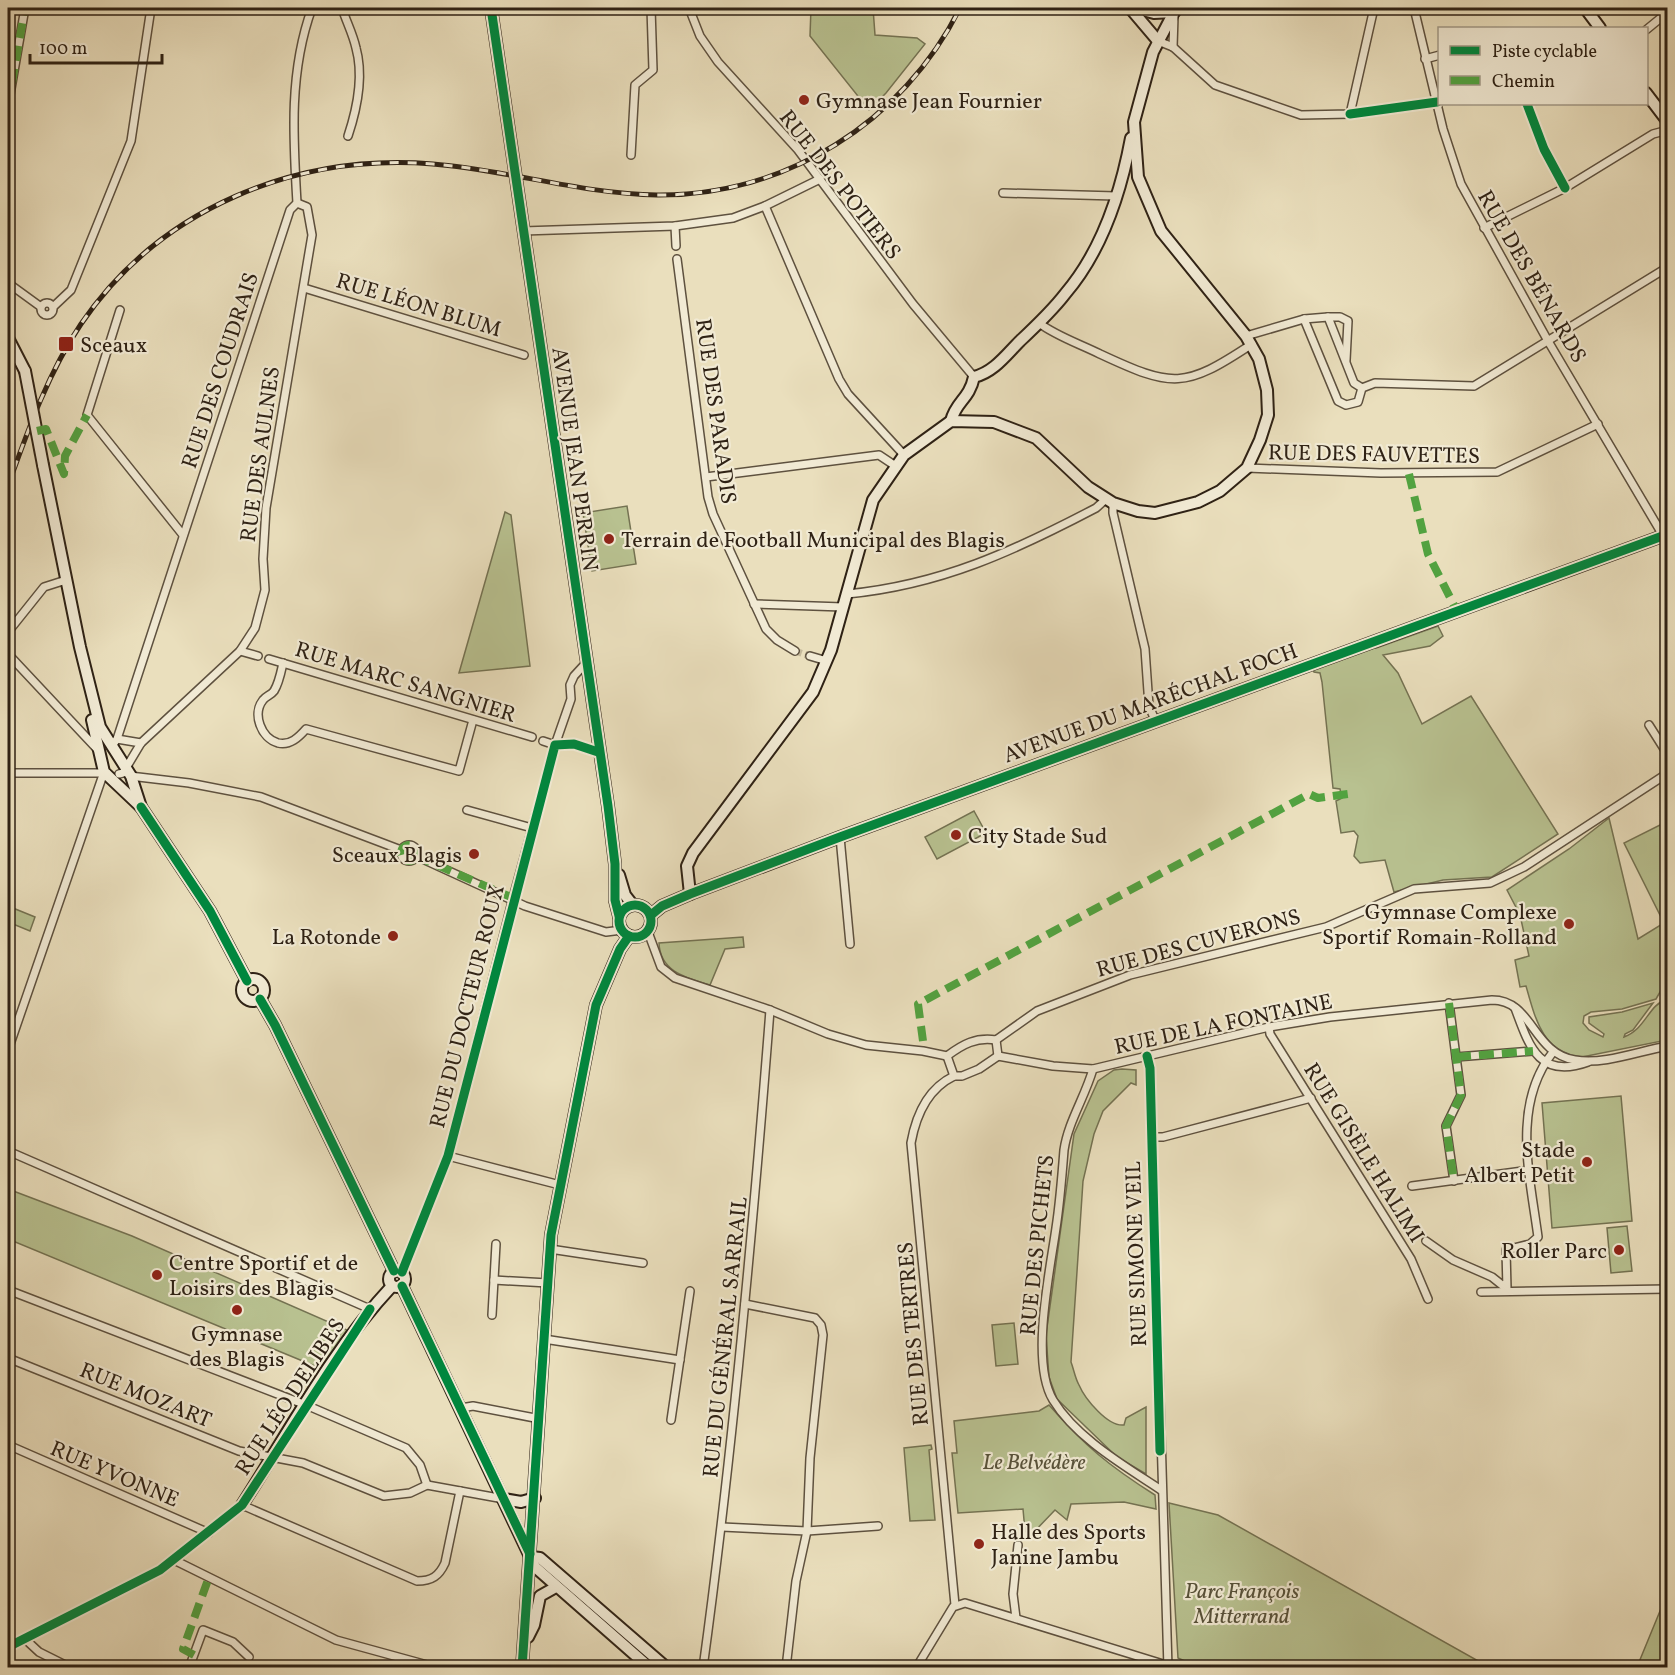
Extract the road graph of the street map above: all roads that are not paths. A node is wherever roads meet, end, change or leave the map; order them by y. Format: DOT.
graph roads {
  1 [pos="26,8"];
  2 [pos="152,8"];
  3 [pos="312,8"];
  4 [pos="342,8"];
  5 [pos="491,8"];
  6 [pos="651,8"];
  7 [pos="689,8"];
  8 [pos="1130,8"];
  9 [pos="1135,8"];
  10 [pos="1374,8"];
  11 [pos="1414,8"];
  12 [pos="1585,8"];
  13 [pos="1175,9"];
  14 [pos="1155,10"];
  15 [pos="1668,12"];
  16 [pos="1599,27"];
  17 [pos="1648,29"];
  18 [pos="1158,41"];
  19 [pos="1173,47"];
  20 [pos="1438,56"];
  21 [pos="1425,59"];
  22 [pos="1648,94"];
  23 [pos="1437,102"];
  24 [pos="1527,105"];
  25 [pos="8,106"];
  26 [pos="1350,114"];
  27 [pos="1134,122"];
  28 [pos="1668,122"];
  29 [pos="1668,130"];
  30 [pos="348,136"];
  31 [pos="631,155"];
  32 [pos="1125,174"];
  33 [pos="1138,177"];
  34 [pos="820,179"];
  35 [pos="1565,188"];
  36 [pos="1003,193"];
  37 [pos="1116,196"];
  38 [pos="297,203"];
  39 [pos="765,206"];
  40 [pos="675,226"];
  41 [pos="1484,228"];
  42 [pos="523,231"];
  43 [pos="676,246"];
  44 [pos="677,259"];
  45 [pos="1668,267"];
  46 [pos="8,283"];
  47 [pos="304,288"];
  48 [pos="120,310"];
  49 [pos="1328,317"];
  50 [pos="1304,319"];
  51 [pos="1039,322"];
  52 [pos="8,338"];
  53 [pos="1249,340"];
  54 [pos="1548,341"];
  55 [pos="525,355"];
  56 [pos="1346,363"];
  57 [pos="974,377"];
  58 [pos="1362,388"];
  59 [pos="951,421"];
  60 [pos="1598,424"];
  61 [pos="904,455"];
  62 [pos="897,466"];
  63 [pos="1247,468"];
  64 [pos="706,477"];
  65 [pos="1110,501"];
  66 [pos="183,535"];
  67 [pos="1666,538"];
  68 [pos="66,580"];
  69 [pos="847,594"];
  70 [pos="754,604"];
  71 [pos="843,607"];
  72 [pos="8,632"];
  73 [pos="240,651"];
  74 [pos="795,651"];
  75 [pos="8,654"];
  76 [pos="258,656"];
  77 [pos="810,656"];
  78 [pos="269,659"];
  79 [pos="827,661"];
  80 [pos="83,662"];
  81 [pos="283,663"];
  82 [pos="586,663"];
  83 [pos="473,720"];
  84 [pos="1155,720"];
  85 [pos="1648,725"];
  86 [pos="532,737"];
  87 [pos="91,739"];
  88 [pos="543,741"];
  89 [pos="141,743"];
  90 [pos="555,744"];
  91 [pos="115,746"];
  92 [pos="598,752"];
  93 [pos="1668,755"];
  94 [pos="100,756"];
  95 [pos="104,772"];
  96 [pos="8,773"];
  97 [pos="125,773"];
  98 [pos="1668,773"];
  99 [pos="147,778"];
  100 [pos="136,790"];
  101 [pos="141,807"];
  102 [pos="466,810"];
  103 [pos="532,828"];
  104 [pos="840,837"];
  105 [pos="401,850"];
  106 [pos="416,856"];
  107 [pos="615,864"];
  108 [pos="690,894"];
  109 [pos="513,898"];
  110 [pos="632,904"];
  111 [pos="651,915"];
  112 [pos="619,916"];
  113 [pos="648,932"];
  114 [pos="626,933"];
  115 [pos="850,944"];
  116 [pos="247,981"];
  117 [pos="260,999"];
  118 [pos="1449,1003"];
  119 [pos="1514,1005"];
  120 [pos="770,1010"];
  121 [pos="1269,1027"];
  122 [pos="996,1040"];
  123 [pos="1668,1046"];
  124 [pos="8,1050"];
  125 [pos="1533,1051"];
  126 [pos="1553,1052"];
  127 [pos="947,1056"];
  128 [pos="998,1056"];
  129 [pos="1147,1056"];
  130 [pos="1456,1057"];
  131 [pos="1594,1060"];
  132 [pos="1545,1062"];
  133 [pos="1093,1069"];
  134 [pos="954,1076"];
  135 [pos="1311,1098"];
  136 [pos="1151,1137"];
  137 [pos="8,1151"];
  138 [pos="448,1156"];
  139 [pos="1530,1170"];
  140 [pos="1454,1181"];
  141 [pos="560,1185"];
  142 [pos="1412,1186"];
  143 [pos="1426,1241"];
  144 [pos="496,1244"];
  145 [pos="550,1249"];
  146 [pos="643,1263"];
  147 [pos="398,1272"];
  148 [pos="494,1280"];
  149 [pos="548,1283"];
  150 [pos="397,1286"];
  151 [pos="1507,1289"];
  152 [pos="1668,1289"];
  153 [pos="8,1290"];
  154 [pos="690,1291"];
  155 [pos="1481,1292"];
  156 [pos="1428,1299"];
  157 [pos="745,1304"];
  158 [pos="370,1309"];
  159 [pos="492,1315"];
  160 [pos="544,1339"];
  161 [pos="8,1358"];
  162 [pos="680,1360"];
  163 [pos="306,1405"];
  164 [pos="461,1408"];
  165 [pos="540,1419"];
  166 [pos="671,1420"];
  167 [pos="8,1446"];
  168 [pos="273,1458"];
  169 [pos="427,1485"];
  170 [pos="1161,1490"];
  171 [pos="460,1491"];
  172 [pos="535,1498"];
  173 [pos="504,1499"];
  174 [pos="242,1505"];
  175 [pos="878,1526"];
  176 [pos="722,1527"];
  177 [pos="807,1531"];
  178 [pos="209,1533"];
  179 [pos="1018,1545"];
  180 [pos="531,1557"];
  181 [pos="174,1560"];
  182 [pos="556,1587"];
  183 [pos="955,1605"];
  184 [pos="1016,1618"];
  185 [pos="25,1639"];
  186 [pos="525,1643"];
  187 [pos="8,1647"];
  188 [pos="249,1657"];
  189 [pos="1171,1667"];
  190 [pos="71,1668"];
  191 [pos="189,1668"];
  192 [pos="438,1668"];
  193 [pos="522,1668"];
  194 [pos="650,1668"];
  195 [pos="667,1668"];
  196 [pos="704,1668"];
  197 [pos="786,1668"];
  198 [pos="916,1668"];
  1 -- 25 [label="street"];
  2 -- 46 [label="street"];
  3 -- 38 [label="street, RUE DES COUDRAIS"];
  4 -- 30 [label="street"];
  5 -- 42 [label="street, AVENUE JEAN PERRIN"];
  6 -- 31 [label="street"];
  7 -- 34 [label="street, RUE DES POTIERS"];
  8 -- 18 [label="street"];
  9 -- 14 [label="street"];
  10 -- 26 [label="street"];
  11 -- 21 [label="street, RUE DES BÉNARDS"];
  12 -- 16 [label="street"];
  13 -- 14 [label="street"];
  13 -- 18 [label="street"];
  13 -- 19 [label="street"];
  14 -- 18 [label="street"];
  15 -- 17 [label="street"];
  18 -- 19 [label="street"];
  18 -- 27 [label="street"];
  19 -- 26 [label="street"];
  20 -- 21 [label="street"];
  21 -- 23 [label="street, RUE DES BÉNARDS"];
  22 -- 28 [label="street"];
  23 -- 26 [label="street"];
  23 -- 41 [label="street, RUE DES BÉNARDS"];
  24 -- 35 [label="street"];
  27 -- 32 [label="street"];
  27 -- 33 [label="street"];
  29 -- 35 [label="street"];
  32 -- 33 [label="street"];
  32 -- 37 [label="street"];
  33 -- 53 [label="street"];
  34 -- 39 [label="street"];
  34 -- 57 [label="street, RUE DES POTIERS"];
  35 -- 41 [label="street"];
  36 -- 37 [label="street"];
  37 -- 51 [label="street"];
  38 -- 47 [label="street, RUE DES AULNES"];
  38 -- 66 [label="street, RUE DES COUDRAIS"];
  39 -- 40 [label="street"];
  39 -- 61 [label="street"];
  40 -- 42 [label="street"];
  40 -- 43 [label="street"];
  41 -- 54 [label="street, RUE DES BÉNARDS"];
  42 -- 82 [label="street, AVENUE JEAN PERRIN"];
  44 -- 64 [label="street, RUE DES PARADIS"];
  45 -- 54 [label="street"];
  47 -- 55 [label="street, RUE LÉON BLUM"];
  47 -- 73 [label="street, RUE DES AULNES"];
  48 -- 66 [label="street"];
  49 -- 50 [label="street"];
  49 -- 56 [label="street"];
  49 -- 56 [label="street"];
  50 -- 53 [label="street"];
  50 -- 58 [label="street"];
  51 -- 53 [label="street"];
  51 -- 57 [label="street"];
  52 -- 68 [label="street, bridge"];
  53 -- 63 [label="street"];
  54 -- 58 [label="street"];
  54 -- 60 [label="street, RUE DES BÉNARDS"];
  56 -- 58 [label="street"];
  57 -- 59 [label="street"];
  59 -- 61 [label="street"];
  59 -- 65 [label="street"];
  60 -- 63 [label="street, RUE DES FAUVETTES"];
  60 -- 67 [label="street, RUE DES BÉNARDS"];
  61 -- 62 [label="street"];
  62 -- 64 [label="street"];
  62 -- 69 [label="street"];
  63 -- 65 [label="street"];
  64 -- 70 [label="street, RUE DES PARADIS"];
  65 -- 69 [label="street"];
  65 -- 84 [label="street"];
  66 -- 91 [label="street, RUE DES COUDRAIS"];
  67 -- 84 [label="street, AVENUE DU MARÉCHAL FOCH"];
  68 -- 72 [label="street"];
  68 -- 80 [label="street"];
  69 -- 71 [label="street"];
  70 -- 71 [label="street"];
  70 -- 74 [label="street, RUE DES PARADIS"];
  71 -- 79 [label="street"];
  73 -- 76 [label="street"];
  73 -- 89 [label="street, RUE DES AULNES"];
  75 -- 87 [label="street"];
  77 -- 79 [label="street"];
  78 -- 81 [label="street, RUE MARC SANGNIER"];
  79 -- 108 [label="street"];
  80 -- 87 [label="street"];
  80 -- 91 [label="street"];
  81 -- 83 [label="street, RUE MARC SANGNIER"];
  81 -- 83 [label="street"];
  82 -- 90 [label="street"];
  82 -- 92 [label="street, AVENUE JEAN PERRIN"];
  83 -- 86 [label="street, RUE MARC SANGNIER"];
  84 -- 104 [label="street, AVENUE DU MARÉCHAL FOCH"];
  85 -- 93 [label="street"];
  87 -- 94 [label="street"];
  88 -- 90 [label="street"];
  89 -- 91 [label="street"];
  89 -- 97 [label="street, RUE DES AULNES"];
  90 -- 92 [label="street"];
  90 -- 103 [label="street, RUE DU DOCTEUR ROUX"];
  91 -- 94 [label="street"];
  91 -- 97 [label="street"];
  92 -- 107 [label="street, AVENUE JEAN PERRIN"];
  94 -- 95 [label="street"];
  95 -- 96 [label="street"];
  95 -- 97 [label="street"];
  95 -- 101 [label="street"];
  95 -- 124 [label="street"];
  97 -- 99 [label="street"];
  97 -- 100 [label="street"];
  98 -- 122 [label="street, RUE DES CUVERONS"];
  99 -- 100 [label="street"];
  99 -- 105 [label="street"];
  100 -- 101 [label="street"];
  101 -- 116 [label="street"];
  102 -- 103 [label="street"];
  103 -- 109 [label="street, RUE DU DOCTEUR ROUX"];
  104 -- 108 [label="street, AVENUE DU MARÉCHAL FOCH"];
  104 -- 115 [label="street"];
  105 -- 106 [label="street"];
  105 -- 106 [label="street"];
  106 -- 109 [label="street"];
  107 -- 110 [label="street, AVENUE JEAN PERRIN"];
  107 -- 112 [label="street, AVENUE JEAN PERRIN"];
  108 -- 111 [label="street, AVENUE DU MARÉCHAL FOCH"];
  109 -- 114 [label="street"];
  109 -- 138 [label="street, RUE DU DOCTEUR ROUX"];
  110 -- 111 [label="street"];
  110 -- 112 [label="street"];
  111 -- 113 [label="street"];
  112 -- 114 [label="street"];
  113 -- 114 [label="street"];
  113 -- 120 [label="street"];
  114 -- 141 [label="street"];
  116 -- 117 [label="street"];
  116 -- 117 [label="street"];
  117 -- 147 [label="street"];
  118 -- 119 [label="street, RUE DE LA FONTAINE"];
  118 -- 121 [label="street, RUE DE LA FONTAINE"];
  118 -- 130 [label="street"];
  119 -- 125 [label="street"];
  119 -- 126 [label="street"];
  120 -- 127 [label="street"];
  120 -- 157 [label="street, RUE DU GÉNÉRAL SARRAIL"];
  121 -- 129 [label="street, RUE DE LA FONTAINE"];
  121 -- 135 [label="street, RUE GISÈLE HALIMI"];
  122 -- 127 [label="street"];
  122 -- 128 [label="street"];
  123 -- 131 [label="street"];
  125 -- 130 [label="street"];
  125 -- 132 [label="street"];
  126 -- 131 [label="street"];
  126 -- 132 [label="street"];
  127 -- 134 [label="street"];
  128 -- 133 [label="street, RUE DE LA FONTAINE"];
  128 -- 134 [label="street, RUE DES TERTRES"];
  129 -- 133 [label="street, RUE DE LA FONTAINE"];
  129 -- 136 [label="street, RUE SIMONE VEIL"];
  130 -- 140 [label="street"];
  131 -- 132 [label="street"];
  132 -- 139 [label="street"];
  133 -- 170 [label="street, RUE DES PICHETS"];
  134 -- 183 [label="street, RUE DES TERTRES"];
  135 -- 136 [label="street"];
  135 -- 156 [label="street, RUE GISÈLE HALIMI"];
  136 -- 170 [label="street, RUE SIMONE VEIL"];
  137 -- 158 [label="street"];
  138 -- 141 [label="street"];
  138 -- 147 [label="street, RUE DU DOCTEUR ROUX"];
  139 -- 140 [label="street"];
  139 -- 151 [label="street"];
  140 -- 142 [label="street"];
  141 -- 145 [label="street"];
  143 -- 151 [label="street"];
  144 -- 148 [label="street"];
  145 -- 146 [label="street"];
  145 -- 149 [label="street"];
  147 -- 150 [label="street"];
  148 -- 149 [label="street"];
  148 -- 159 [label="street"];
  149 -- 160 [label="street"];
  150 -- 158 [label="street, RUE LÉO DELIBES"];
  150 -- 164 [label="street"];
  151 -- 152 [label="street"];
  151 -- 155 [label="street"];
  153 -- 163 [label="street"];
  154 -- 162 [label="street"];
  157 -- 176 [label="street, RUE DU GÉNÉRAL SARRAIL"];
  157 -- 177 [label="street"];
  158 -- 163 [label="street, RUE LÉO DELIBES"];
  160 -- 162 [label="street"];
  160 -- 165 [label="street"];
  161 -- 168 [label="street, RUE MOZART"];
  162 -- 166 [label="street"];
  163 -- 168 [label="street, RUE LÉO DELIBES"];
  163 -- 169 [label="street"];
  164 -- 165 [label="street"];
  164 -- 173 [label="street"];
  165 -- 172 [label="street"];
  167 -- 178 [label="street, RUE YVONNE"];
  168 -- 169 [label="street, RUE MOZART"];
  168 -- 174 [label="street, RUE LÉO DELIBES"];
  169 -- 171 [label="street"];
  170 -- 189 [label="street"];
  171 -- 173 [label="street"];
  171 -- 174 [label="street"];
  172 -- 173 [label="street"];
  172 -- 180 [label="street"];
  173 -- 180 [label="street"];
  174 -- 178 [label="street"];
  175 -- 177 [label="street"];
  176 -- 177 [label="street"];
  176 -- 196 [label="street, RUE DU GÉNÉRAL SARRAIL"];
  177 -- 197 [label="street"];
  178 -- 181 [label="street"];
  179 -- 184 [label="street"];
  180 -- 182 [label="street"];
  180 -- 186 [label="street"];
  180 -- 195 [label="street"];
  181 -- 185 [label="street"];
  181 -- 192 [label="street"];
  182 -- 186 [label="street"];
  182 -- 194 [label="street"];
  183 -- 184 [label="street"];
  183 -- 198 [label="street"];
  184 -- 189 [label="street"];
  185 -- 187 [label="street"];
  185 -- 190 [label="street"];
  186 -- 193 [label="street"];
  188 -- 191 [label="street"];
}
